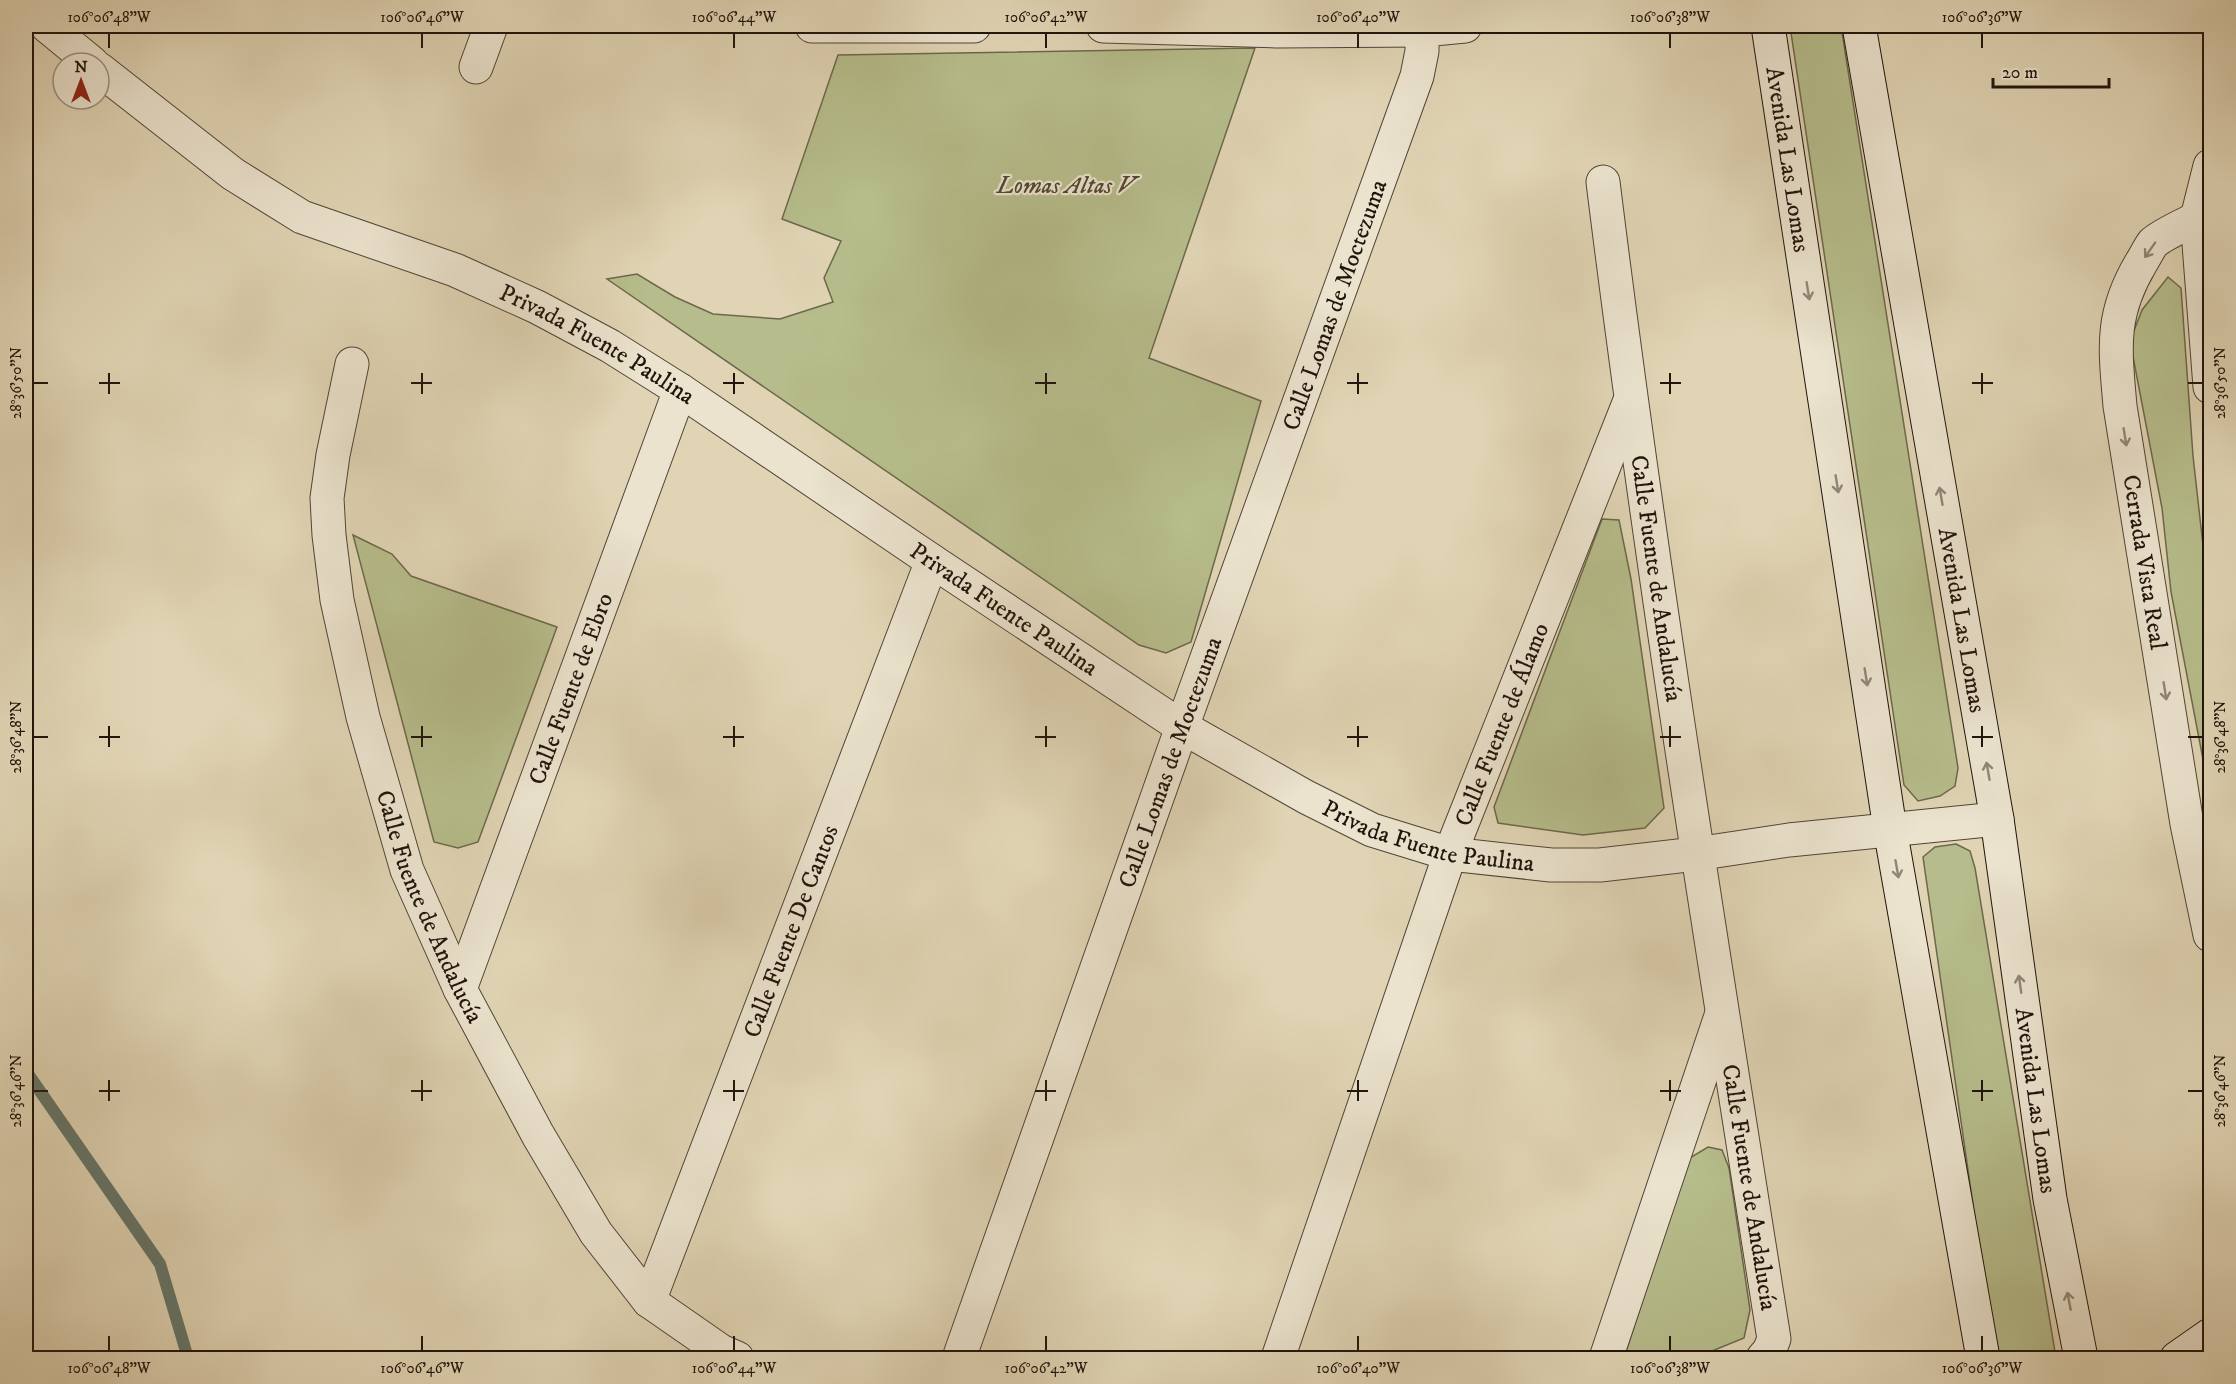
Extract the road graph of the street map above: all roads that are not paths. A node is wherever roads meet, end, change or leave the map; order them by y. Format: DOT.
graph roads {
  1 [pos="47,26"];
  2 [pos="491,26"];
  3 [pos="812,26"];
  4 [pos="974,26"];
  5 [pos="1103,26"];
  6 [pos="1465,26"];
  7 [pos="1768,26"];
  8 [pos="1859,26"];
  9 [pos="1422,28"];
  10 [pos="77,51"];
  11 [pos="477,67"];
  12 [pos="111,78"];
  13 [pos="2211,166"];
  14 [pos="1603,182"];
  15 [pos="2197,218"];
  16 [pos="352,364"];
  17 [pos="2211,387"];
  18 [pos="680,390"];
  19 [pos="1630,402"];
  20 [pos="932,561"];
  21 [pos="1182,727"];
  22 [pos="1997,819"];
  23 [pos="1890,829"];
  24 [pos="1450,854"];
  25 [pos="1696,854"];
  26 [pos="2211,935"];
  27 [pos="460,989"];
  28 [pos="1722,1012"];
  29 [pos="649,1301"];
  30 [pos="2211,1335"];
  31 [pos="737,1359"];
  32 [pos="959,1359"];
  33 [pos="1278,1359"];
  34 [pos="1606,1359"];
  35 [pos="1763,1359"];
  36 [pos="1983,1359"];
  37 [pos="2081,1359"];
  38 [pos="2177,1359"];
  1 -- 10 [label="street"];
  2 -- 11 [label="street"];
  3 -- 4 [label="street"];
  5 -- 9 [label="street"];
  6 -- 9 [label="street"];
  7 -- 23 [label="street, Avenida Las Lomas, one-way"];
  22 -- 8 [label="street, Avenida Las Lomas, one-way"];
  9 -- 21 [label="street, Calle Lomas de Moctezuma"];
  12 -- 18 [label="street, Privada Fuente Paulina"];
  13 -- 15 [label="street"];
  14 -- 19 [label="street, Calle Fuente de Andalucía"];
  15 -- 17 [label="street"];
  15 -- 26 [label="street, Cerrada Vista Real, one-way"];
  16 -- 27 [label="street, Calle Fuente de Andalucía"];
  18 -- 20 [label="street, Privada Fuente Paulina"];
  18 -- 27 [label="street, Calle Fuente de Ebro"];
  19 -- 24 [label="street, Calle Fuente de Álamo"];
  19 -- 25 [label="street, Calle Fuente de Andalucía"];
  20 -- 21 [label="street, Privada Fuente Paulina"];
  20 -- 29 [label="street, Calle Fuente De Cantos"];
  21 -- 24 [label="street, Privada Fuente Paulina"];
  21 -- 32 [label="street, Calle Lomas de Moctezuma"];
  22 -- 23 [label="street, Privada Fuente Paulina"];
  37 -- 22 [label="street, Avenida Las Lomas, one-way"];
  23 -- 25 [label="street, Privada Fuente Paulina"];
  23 -- 36 [label="street, Avenida Las Lomas, one-way"];
  24 -- 25 [label="street, Privada Fuente Paulina"];
  24 -- 33 [label="street, Calle Fuente de Álamo"];
  25 -- 28 [label="street, Calle Fuente de Andalucía"];
  27 -- 29 [label="street, Calle Fuente de Andalucía"];
  28 -- 34 [label="street, Calle Fuente de Andalucía"];
  28 -- 35 [label="street, Calle Fuente de Andalucía"];
  29 -- 31 [label="street, Calle Fuente de Andalucía"];
  30 -- 38 [label="street"];
}
